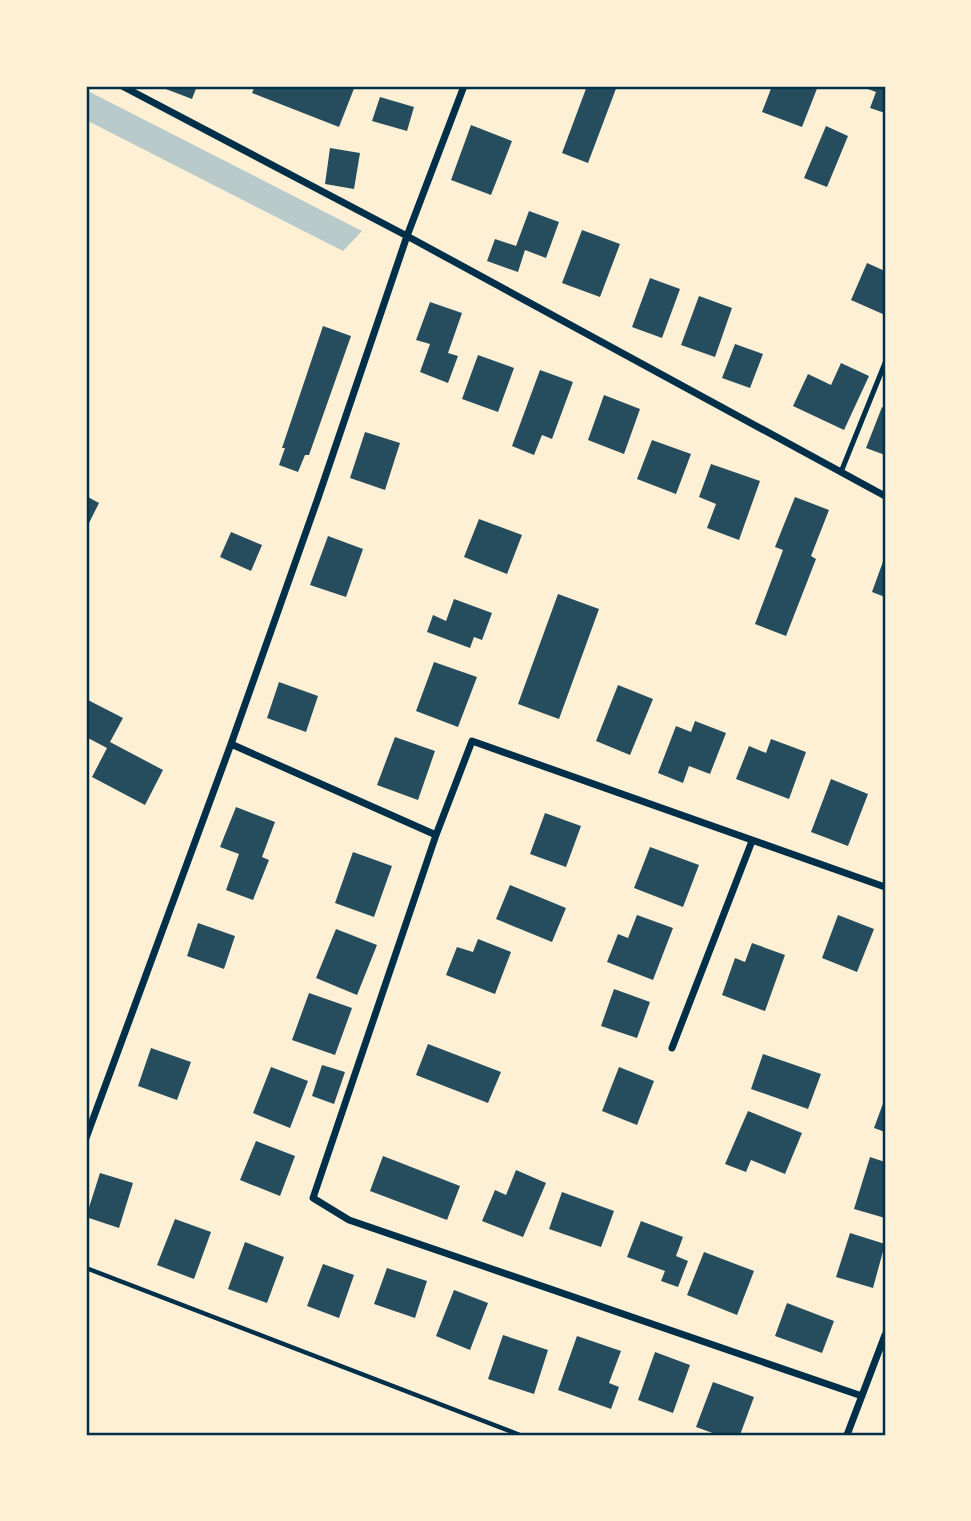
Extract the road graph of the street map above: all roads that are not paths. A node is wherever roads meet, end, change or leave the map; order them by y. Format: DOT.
graph roads {
  1 [pos="122,86"];
  2 [pos="464,86"];
  3 [pos="407,236"];
  4 [pos="885,363"];
  5 [pos="841,472"];
  6 [pos="885,496"];
  7 [pos="231,744"];
  8 [pos="436,835"];
  9 [pos="752,841"];
  10 [pos="885,887"];
  11 [pos="672,1048"];
  12 [pos="86,1138"];
  13 [pos="885,1335"];
  14 [pos="862,1396"];
  15 [pos="846,1435"];
  1 -- 3 [label="street"];
  2 -- 3 [label="street"];
  3 -- 5 [label="street"];
  3 -- 7 [label="street"];
  4 -- 5 [label="lane"];
  5 -- 6 [label="street"];
  7 -- 8 [label="street"];
  7 -- 12 [label="street"];
  8 -- 9 [label="street"];
  8 -- 14 [label="street"];
  9 -- 10 [label="street"];
  9 -- 11 [label="street"];
  13 -- 14 [label="street"];
  14 -- 15 [label="street"];
}
